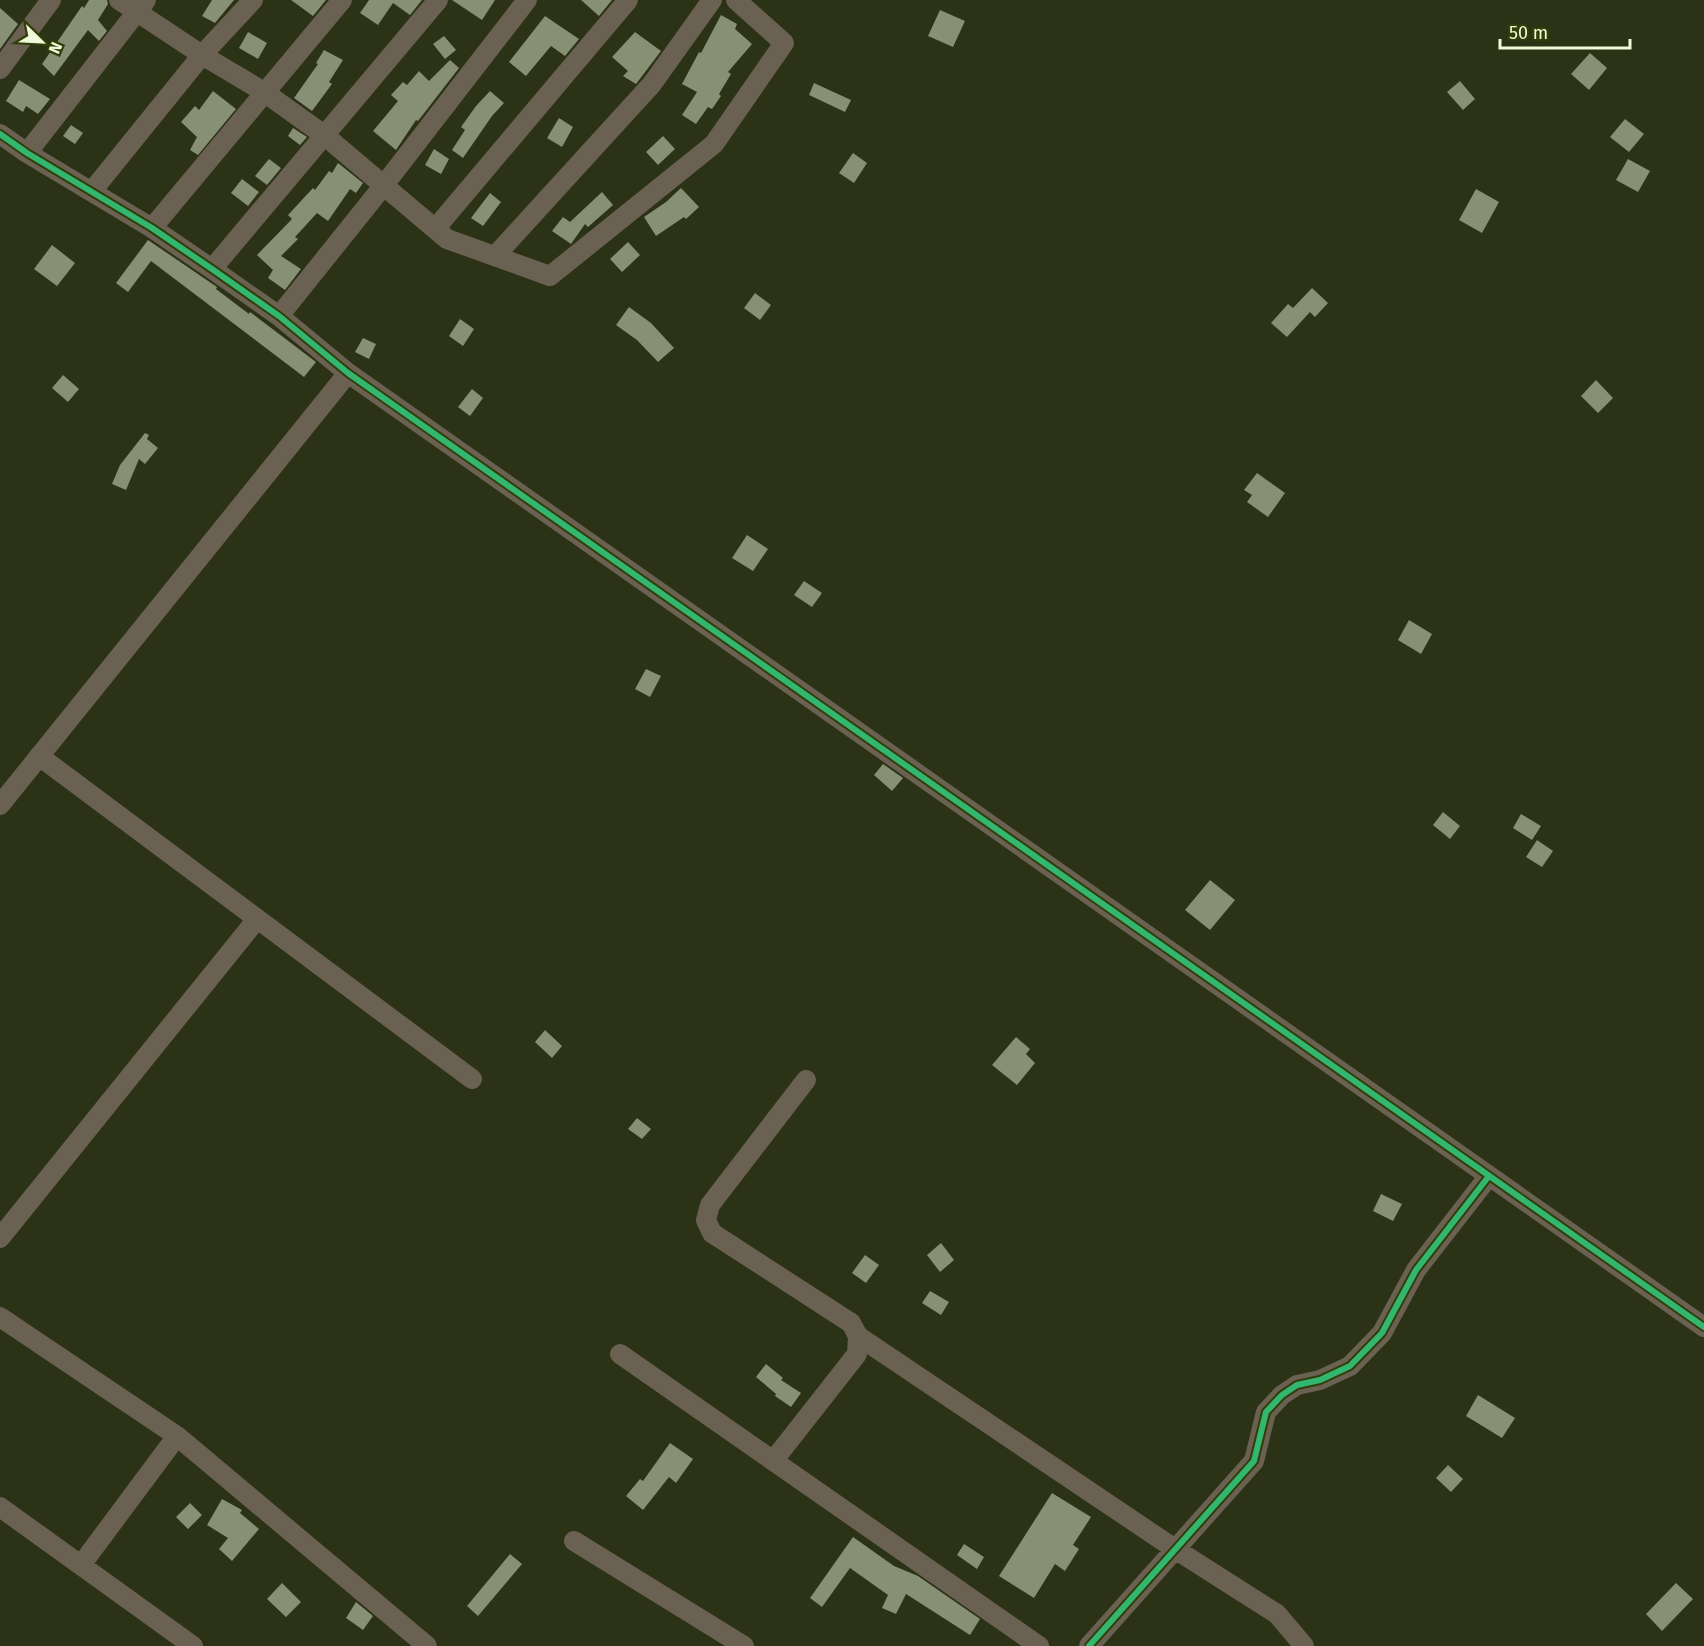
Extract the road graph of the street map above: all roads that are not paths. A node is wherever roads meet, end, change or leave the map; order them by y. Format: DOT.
graph roads {
  1 [pos="51,0"];
  2 [pos="119,0"];
  3 [pos="253,0"];
  4 [pos="342,0"];
  5 [pos="438,0"];
  6 [pos="527,0"];
  7 [pos="627,0"];
  8 [pos="712,0"];
  9 [pos="736,0"];
  10 [pos="141,6"];
  11 [pos="202,55"];
  12 [pos="0,69"];
  13 [pos="264,93"];
  14 [pos="0,134"];
  15 [pos="324,135"];
  16 [pos="27,153"];
  17 [pos="384,185"];
  18 [pos="92,191"];
  19 [pos="152,228"];
  20 [pos="435,229"];
  21 [pos="495,256"];
  22 [pos="212,269"];
  23 [pos="279,316"];
  24 [pos="348,373"];
  25 [pos="39,756"];
  26 [pos="0,805"];
  27 [pos="257,918"];
  28 [pos="472,1079"];
  29 [pos="806,1080"];
  30 [pos="1489,1176"];
  31 [pos="0,1238"];
  32 [pos="0,1317"];
  33 [pos="1704,1327"];
  34 [pos="858,1336"];
  35 [pos="620,1354"];
  36 [pos="177,1436"];
  37 [pos="773,1461"];
  38 [pos="0,1507"];
  39 [pos="574,1541"];
  40 [pos="1175,1549"];
  41 [pos="81,1565"];
  42 [pos="731,1642"];
  43 [pos="193,1646"];
  44 [pos="427,1646"];
  45 [pos="1039,1646"];
  46 [pos="1089,1646"];
  47 [pos="1304,1646"];
  1 -- 12 [label="street"];
  2 -- 10 [label="street"];
  3 -- 11 [label="street"];
  4 -- 13 [label="street"];
  5 -- 15 [label="street"];
  6 -- 17 [label="street"];
  7 -- 20 [label="street"];
  8 -- 21 [label="street"];
  9 -- 21 [label="street"];
  10 -- 11 [label="street"];
  10 -- 16 [label="street"];
  11 -- 13 [label="street"];
  11 -- 18 [label="street"];
  13 -- 15 [label="street"];
  13 -- 19 [label="street"];
  14 -- 16 [label="street"];
  15 -- 17 [label="street"];
  15 -- 22 [label="street"];
  16 -- 18 [label="street"];
  17 -- 20 [label="street"];
  17 -- 23 [label="street"];
  18 -- 19 [label="street"];
  19 -- 22 [label="street"];
  20 -- 21 [label="street"];
  22 -- 23 [label="street"];
  23 -- 24 [label="street"];
  24 -- 25 [label="street"];
  24 -- 30 [label="street"];
  25 -- 26 [label="street"];
  25 -- 27 [label="street"];
  27 -- 28 [label="street"];
  27 -- 31 [label="street"];
  29 -- 34 [label="street"];
  30 -- 33 [label="street"];
  30 -- 40 [label="street"];
  32 -- 36 [label="street"];
  34 -- 37 [label="street"];
  34 -- 40 [label="street"];
  35 -- 37 [label="street"];
  36 -- 41 [label="street"];
  36 -- 44 [label="street"];
  37 -- 45 [label="street"];
  38 -- 41 [label="street"];
  39 -- 42 [label="street"];
  40 -- 46 [label="street"];
  40 -- 47 [label="street"];
  41 -- 43 [label="street"];
}
